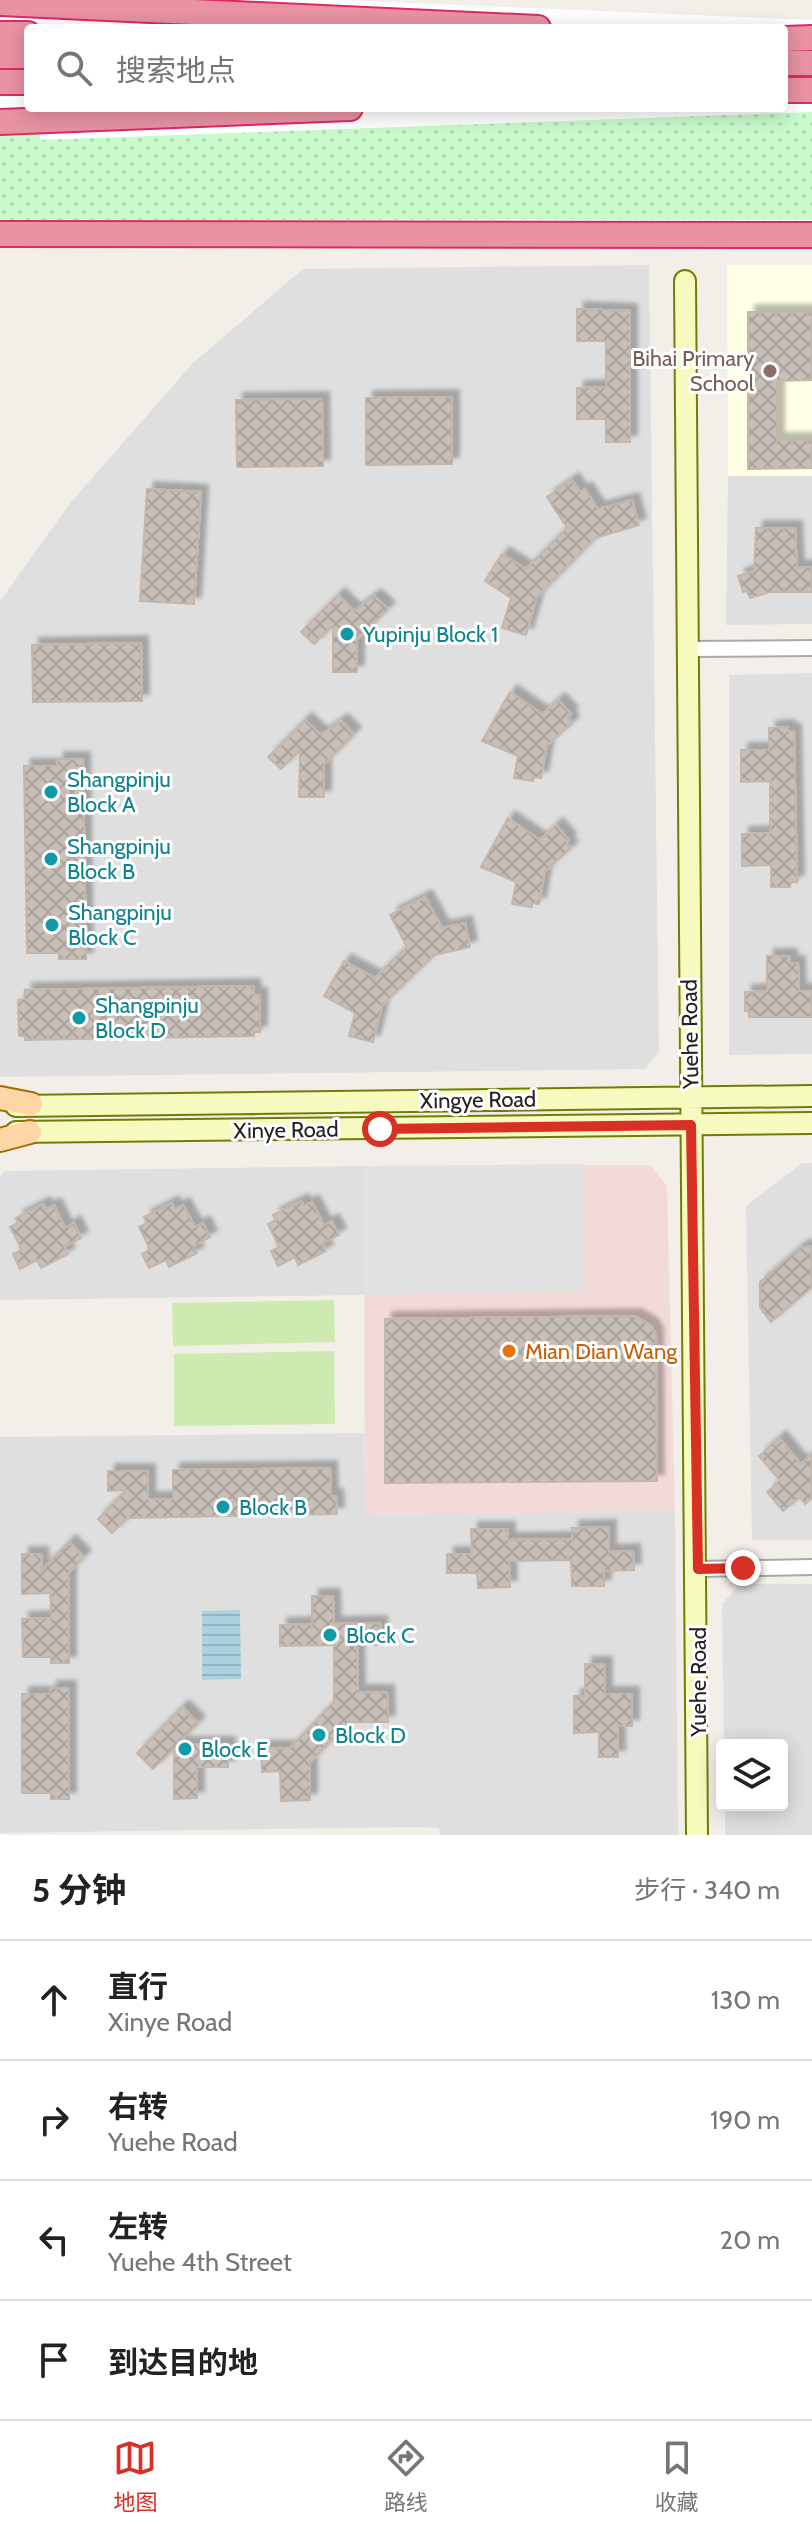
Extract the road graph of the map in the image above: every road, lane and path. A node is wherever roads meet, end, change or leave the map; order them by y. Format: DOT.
graph roads {
  1 [pos="0,3"];
  2 [pos="452,24"];
  3 [pos="0,34"];
  4 [pos="24,34"];
  5 [pos="0,56"];
  6 [pos="24,56"];
  7 [pos="788,63"];
  8 [pos="812,63"];
  9 [pos="0,82"];
  10 [pos="24,82"];
  11 [pos="812,90"];
  12 [pos="788,91"];
  13 [pos="250,112"];
  14 [pos="0,122"];
  15 [pos="0,234"];
  16 [pos="812,235"];
  17 [pos="685,281"];
  18 [pos="812,648"];
  19 [pos="687,649"];
  20 [pos="812,1096"];
  21 [pos="0,1098"];
  22 [pos="691,1098"];
  23 [pos="31,1104"];
  24 [pos="0,1107"];
  25 [pos="812,1123"];
  26 [pos="691,1125"];
  27 [pos="30,1132"];
  28 [pos="0,1133"];
  29 [pos="0,1140"];
  30 [pos="812,1567"];
  31 [pos="698,1569"];
  32 [pos="697,1835"];
  1 -- 2 [label="highway"];
  3 -- 4 [label="highway"];
  5 -- 6 [label="highway"];
  7 -- 8 [label="highway"];
  9 -- 10 [label="highway"];
  11 -- 12 [label="highway"];
  13 -- 14 [label="highway"];
  15 -- 16 [label="highway"];
  17 -- 19 [label="main road, Yuehe Road"];
  18 -- 19 [label="street"];
  19 -- 22 [label="main road, Yuehe Road"];
  20 -- 22 [label="main road, Xingye Road"];
  21 -- 23 [label="main road"];
  22 -- 23 [label="main road, Xingye Road"];
  22 -- 26 [label="main road, Yuehe Road"];
  23 -- 24 [label="main road, Xingye Road"];
  25 -- 26 [label="main road, Xinye Road"];
  26 -- 27 [label="main road, Xinye Road"];
  26 -- 31 [label="main road, Yuehe Road"];
  27 -- 28 [label="main road, Xinye Road"];
  27 -- 29 [label="main road"];
  30 -- 31 [label="street"];
  31 -- 32 [label="main road, Yuehe Road"];
}
